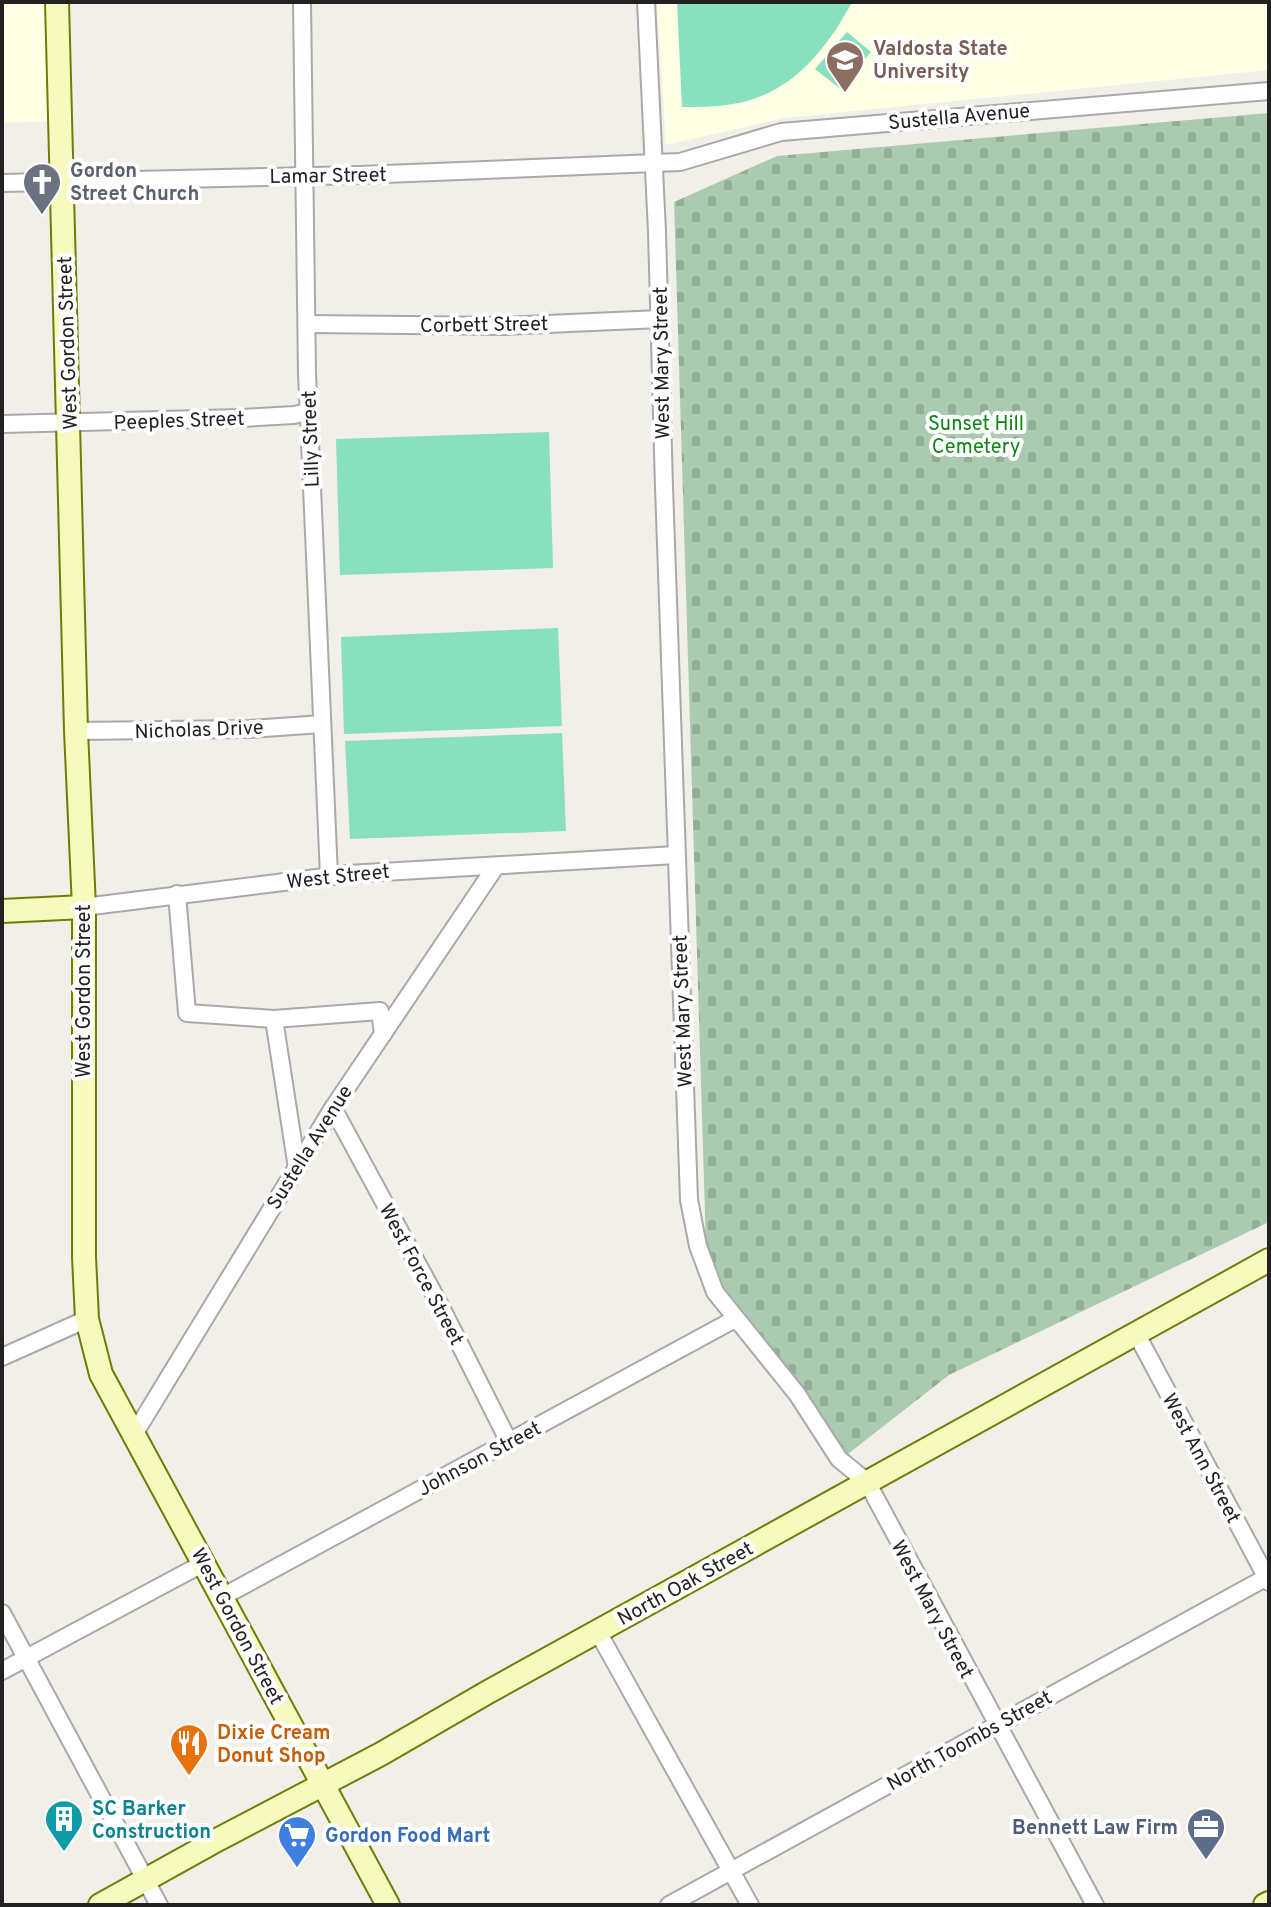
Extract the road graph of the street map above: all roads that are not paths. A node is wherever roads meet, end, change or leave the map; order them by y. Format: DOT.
graph roads {
  1 [pos="57,2"];
  2 [pos="302,2"];
  3 [pos="646,2"];
  4 [pos="1269,91"];
  5 [pos="654,162"];
  6 [pos="305,175"];
  7 [pos="62,181"];
  8 [pos="2,183"];
  9 [pos="660,319"];
  10 [pos="308,324"];
  11 [pos="308,412"];
  12 [pos="2,424"];
  13 [pos="69,424"];
  14 [pos="322,724"];
  15 [pos="76,731"];
  16 [pos="676,855"];
  17 [pos="496,866"];
  18 [pos="329,876"];
  19 [pos="177,894"];
  20 [pos="84,907"];
  21 [pos="2,911"];
  22 [pos="274,1019"];
  23 [pos="383,1034"];
  24 [pos="333,1108"];
  25 [pos="297,1168"];
  26 [pos="1269,1260"];
  27 [pos="87,1319"];
  28 [pos="735,1319"];
  29 [pos="1136,1333"];
  30 [pos="2,1357"];
  31 [pos="133,1436"];
  32 [pos="509,1442"];
  33 [pos="867,1482"];
  34 [pos="204,1563"];
  35 [pos="1268,1579"];
  36 [pos="222,1597"];
  37 [pos="2,1613"];
  38 [pos="598,1632"];
  39 [pos="26,1658"];
  40 [pos="2,1671"];
  41 [pos="996,1725"];
  42 [pos="323,1785"];
  43 [pos="733,1871"];
  44 [pos="146,1879"];
  45 [pos="100,1905"];
  46 [pos="159,1905"];
  47 [pos="388,1905"];
  48 [pos="669,1905"];
  49 [pos="750,1905"];
  50 [pos="1095,1905"];
  1 -- 7 [label="street, West Gordon Street"];
  2 -- 6 [label="street, Lilly Street"];
  3 -- 5 [label="street, West Mary Street"];
  4 -- 5 [label="street, Sustella Avenue"];
  5 -- 6 [label="street, Lamar Street"];
  5 -- 9 [label="street, West Mary Street"];
  6 -- 7 [label="street, Lamar Street"];
  6 -- 10 [label="street, Lilly Street"];
  7 -- 8 [label="street, Lamar Street"];
  7 -- 13 [label="street, West Gordon Street"];
  9 -- 10 [label="street, Corbett Street"];
  9 -- 16 [label="street, West Mary Street"];
  10 -- 11 [label="street, Lilly Street"];
  11 -- 13 [label="street, Peeples Street"];
  11 -- 14 [label="street, Lilly Street"];
  12 -- 13 [label="street, Peeples Street"];
  13 -- 15 [label="street, West Gordon Street"];
  14 -- 15 [label="street, Nicholas Drive"];
  14 -- 18 [label="street, Lilly Street"];
  15 -- 20 [label="street, West Gordon Street"];
  16 -- 17 [label="street, West Street"];
  16 -- 28 [label="street, West Mary Street"];
  17 -- 18 [label="street, West Street"];
  17 -- 23 [label="street, Sustella Avenue"];
  18 -- 19 [label="street, West Street"];
  19 -- 20 [label="street, West Street"];
  19 -- 22 [label="street"];
  20 -- 21 [label="street, West Street"];
  20 -- 27 [label="street, West Gordon Street"];
  22 -- 23 [label="street"];
  22 -- 25 [label="street"];
  23 -- 24 [label="street, Sustella Avenue"];
  24 -- 25 [label="street, Sustella Avenue"];
  24 -- 32 [label="street, West Force Street"];
  25 -- 31 [label="street, Sustella Avenue"];
  26 -- 29 [label="street, North Oak Street"];
  27 -- 30 [label="street"];
  27 -- 31 [label="street, West Gordon Street"];
  28 -- 32 [label="street, Johnson Street"];
  28 -- 33 [label="street, West Mary Street"];
  29 -- 33 [label="street, North Oak Street"];
  29 -- 35 [label="street, West Ann Street"];
  31 -- 34 [label="street, West Gordon Street"];
  32 -- 36 [label="street, Johnson Street"];
  33 -- 38 [label="street, North Oak Street"];
  33 -- 41 [label="street, West Mary Street"];
  34 -- 36 [label="street, West Gordon Street"];
  34 -- 39 [label="street"];
  35 -- 41 [label="street, North Toombs Street"];
  36 -- 42 [label="street, West Gordon Street"];
  37 -- 39 [label="street"];
  38 -- 42 [label="street, North Oak Street"];
  38 -- 43 [label="street"];
  39 -- 40 [label="street"];
  39 -- 44 [label="street"];
  41 -- 43 [label="street, North Toombs Street"];
  41 -- 50 [label="street, West Mary Street"];
  42 -- 44 [label="street, North Oak Street"];
  42 -- 47 [label="street, West Gordon Street"];
  43 -- 48 [label="street, North Toombs Street"];
  43 -- 49 [label="street"];
  44 -- 45 [label="street, North Oak Street"];
  44 -- 46 [label="street"];
}
